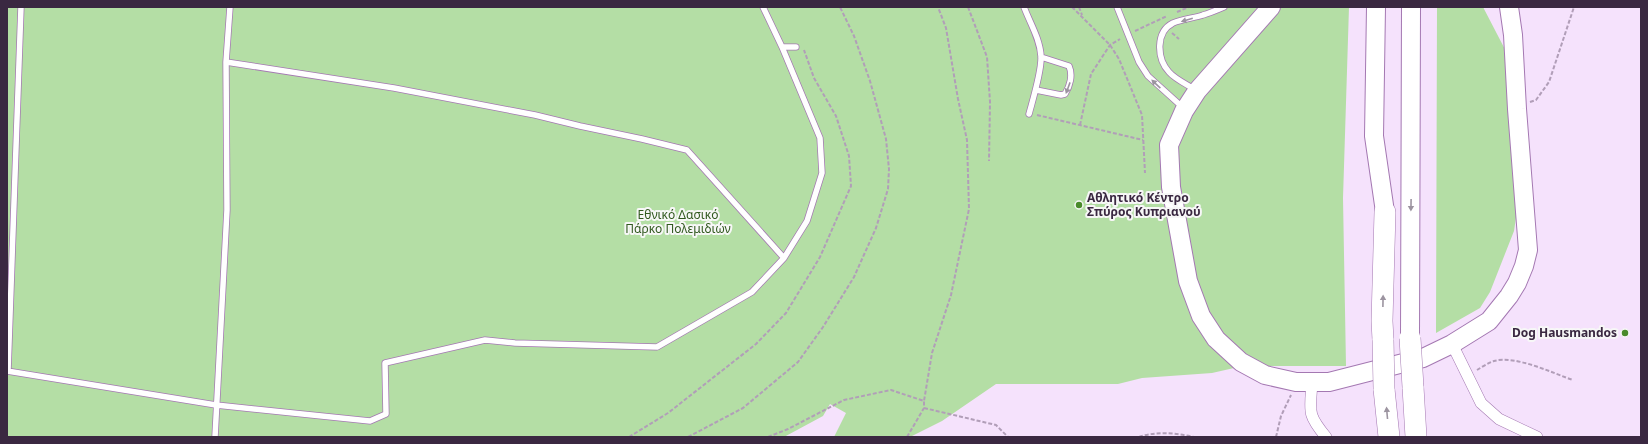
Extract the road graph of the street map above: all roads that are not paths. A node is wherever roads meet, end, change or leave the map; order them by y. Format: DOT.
graph roads {
  1 [pos="21,7"];
  2 [pos="230,7"];
  3 [pos="763,7"];
  4 [pos="1024,7"];
  5 [pos="1117,7"];
  6 [pos="1224,7"];
  7 [pos="1271,7"];
  8 [pos="1376,7"];
  9 [pos="1387,7"];
  10 [pos="1410,7"];
  11 [pos="1418,7"];
  12 [pos="1509,7"];
  13 [pos="782,47"];
  14 [pos="796,47"];
  15 [pos="1041,57"];
  16 [pos="226,62"];
  17 [pos="1036,90"];
  18 [pos="1197,91"];
  19 [pos="1184,111"];
  20 [pos="1029,114"];
  21 [pos="1411,166"];
  22 [pos="1385,212"];
  23 [pos="784,258"];
  24 [pos="1410,338"];
  25 [pos="1452,344"];
  26 [pos="7,371"];
  27 [pos="1304,382"];
  28 [pos="216,405"];
  29 [pos="215,437"];
  30 [pos="1326,437"];
  31 [pos="1389,437"];
  32 [pos="1416,437"];
  33 [pos="1537,437"];
  1 -- 26 [label="lane"];
  2 -- 16 [label="lane"];
  3 -- 13 [label="lane"];
  4 -- 15 [label="lane"];
  19 -- 5 [label="lane, one-way"];
  6 -- 18 [label="lane, one-way"];
  7 -- 18 [label="main road"];
  8 -- 22 [label="main road"];
  9 -- 22 [label="main road"];
  10 -- 21 [label="main road"];
  11 -- 21 [label="main road"];
  12 -- 25 [label="main road"];
  13 -- 14 [label="lane"];
  13 -- 23 [label="lane"];
  15 -- 17 [label="lane"];
  15 -- 17 [label="lane, one-way"];
  16 -- 23 [label="lane"];
  16 -- 28 [label="lane"];
  17 -- 20 [label="lane"];
  18 -- 19 [label="main road"];
  19 -- 27 [label="main road"];
  21 -- 24 [label="main road, one-way"];
  31 -- 22 [label="highway, one-way, bridge"];
  23 -- 28 [label="lane"];
  24 -- 32 [label="highway, bridge"];
  25 -- 27 [label="main road"];
  25 -- 33 [label="street"];
  26 -- 28 [label="lane"];
  27 -- 30 [label="street"];
  28 -- 29 [label="lane"];
}
